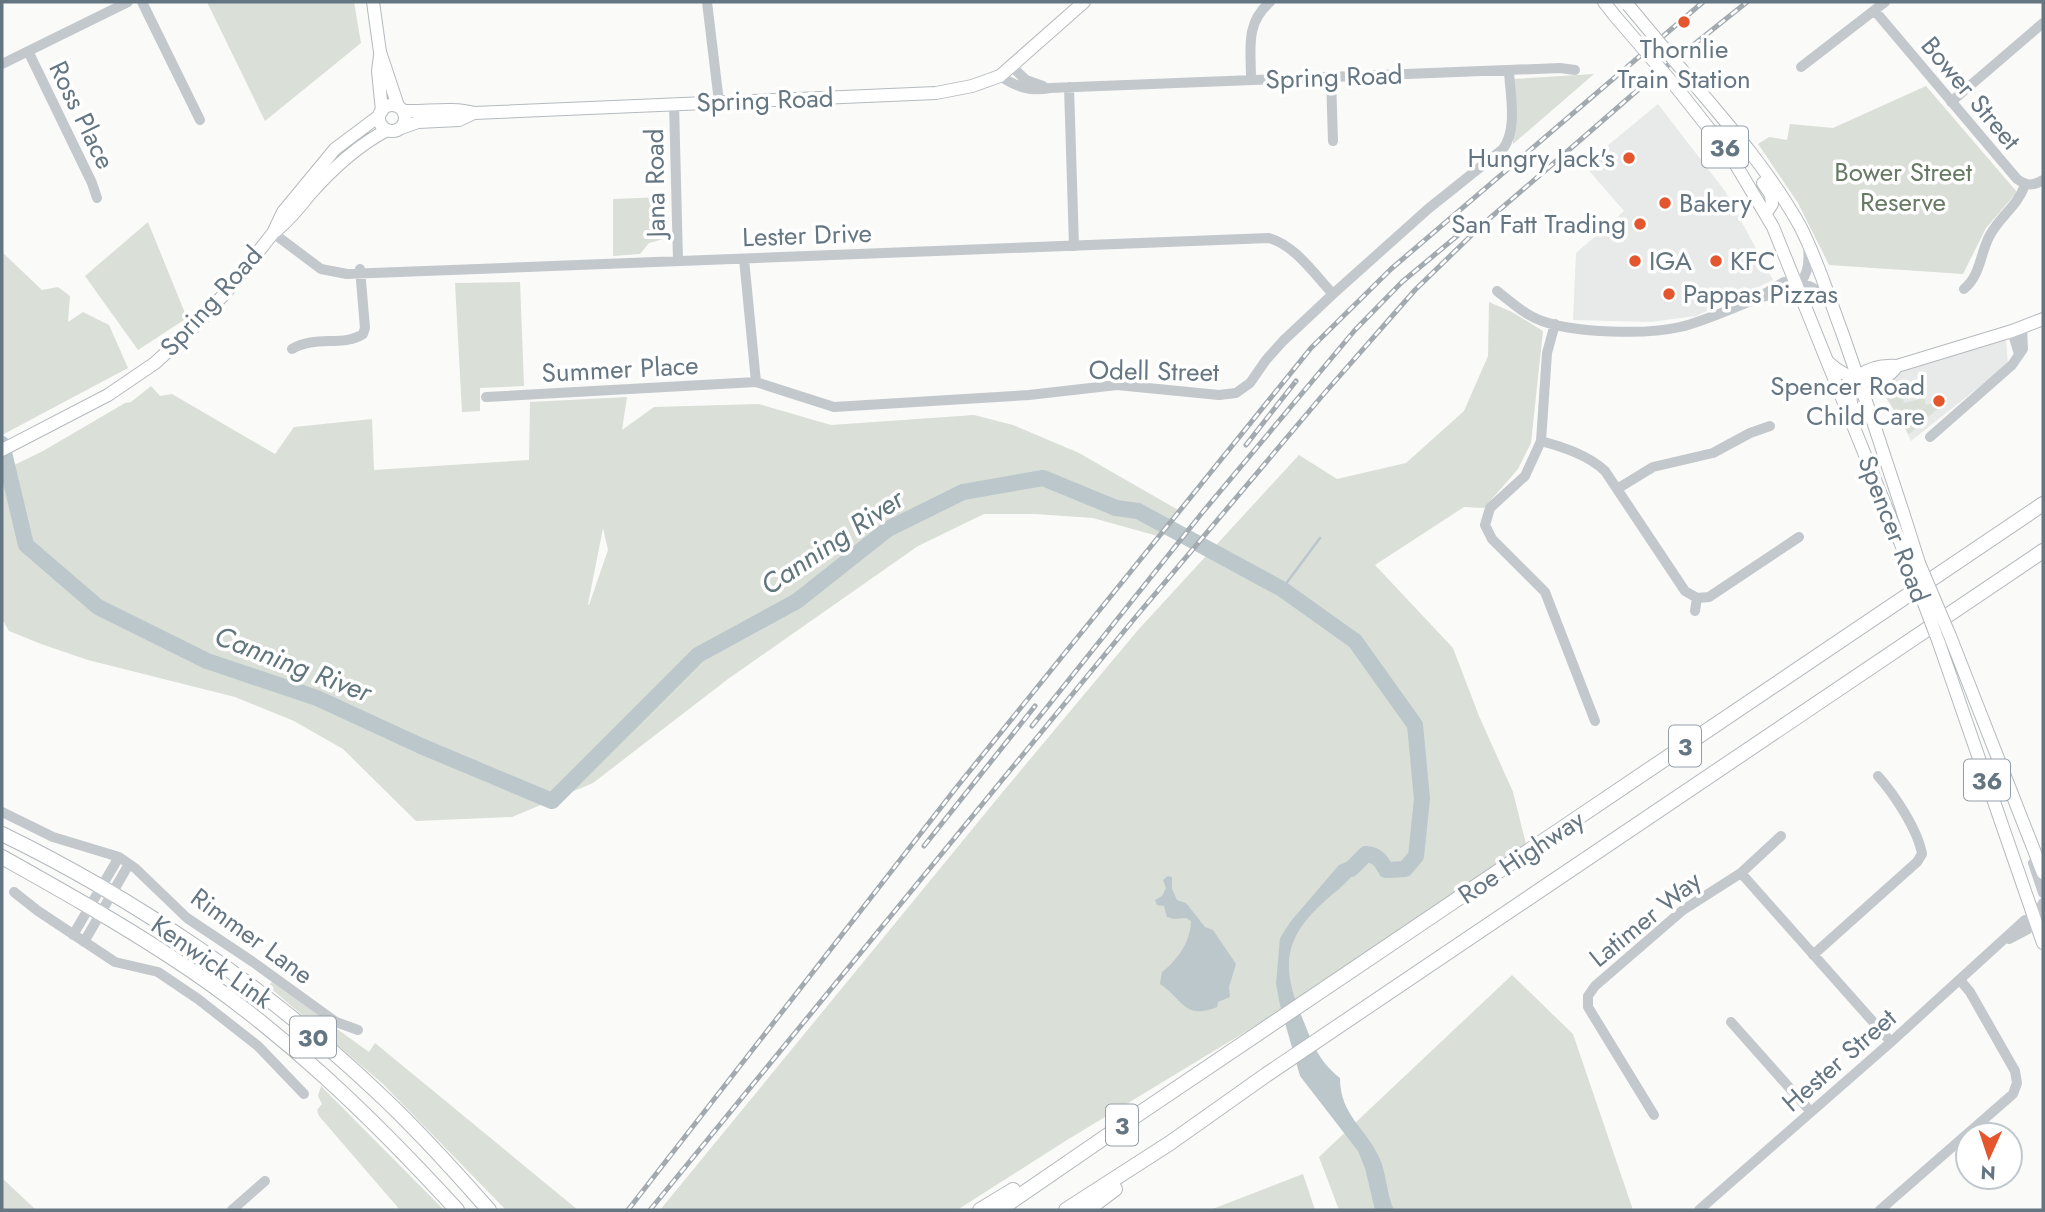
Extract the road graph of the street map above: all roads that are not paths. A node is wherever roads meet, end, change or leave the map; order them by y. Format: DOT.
graph roads {
  1 [pos="128,2"];
  2 [pos="142,2"];
  3 [pos="373,2"];
  4 [pos="708,2"];
  5 [pos="1084,2"];
  6 [pos="1270,2"];
  7 [pos="1604,2"];
  8 [pos="1885,2"];
  9 [pos="1627,3"];
  10 [pos="1875,11"];
  11 [pos="2043,23"];
  12 [pos="28,51"];
  13 [pos="380,52"];
  14 [pos="2,64"];
  15 [pos="1012,66"];
  16 [pos="1801,67"];
  17 [pos="1575,70"];
  18 [pos="1510,71"];
  19 [pos="1000,76"];
  20 [pos="1331,77"];
  21 [pos="1251,79"];
  22 [pos="1069,87"];
  23 [pos="1050,88"];
  24 [pos="719,102"];
  25 [pos="1951,102"];
  26 [pos="674,103"];
  27 [pos="400,108"];
  28 [pos="380,113"];
  29 [pos="474,113"];
  30 [pos="200,120"];
  31 [pos="1730,127"];
  32 [pos="401,128"];
  33 [pos="387,130"];
  34 [pos="1333,141"];
  35 [pos="2043,180"];
  36 [pos="2025,185"];
  37 [pos="97,198"];
  38 [pos="1766,213"];
  39 [pos="273,233"];
  40 [pos="1808,242"];
  41 [pos="1074,246"];
  42 [pos="744,259"];
  43 [pos="678,261"];
  44 [pos="360,271"];
  45 [pos="1798,285"];
  46 [pos="1964,289"];
  47 [pos="1497,291"];
  48 [pos="1333,294"];
  49 [pos="1829,297"];
  50 [pos="2043,319"];
  51 [pos="1555,324"];
  52 [pos="2017,330"];
  53 [pos="292,349"];
  54 [pos="1827,361"];
  55 [pos="1859,379"];
  56 [pos="756,382"];
  57 [pos="486,397"];
  58 [pos="1770,426"];
  59 [pos="1930,437"];
  60 [pos="1541,441"];
  61 [pos="2,450"];
  62 [pos="1876,479"];
  63 [pos="1617,489"];
  64 [pos="2043,504"];
  65 [pos="1799,537"];
  66 [pos="2043,551"];
  67 [pos="1915,566"];
  68 [pos="1697,598"];
  69 [pos="1695,611"];
  70 [pos="1944,639"];
  71 [pos="1595,721"];
  72 [pos="1878,776"];
  73 [pos="2,812"];
  74 [pos="2026,829"];
  75 [pos="2,834"];
  76 [pos="1781,835"];
  77 [pos="2,857"];
  78 [pos="120,857"];
  79 [pos="129,863"];
  80 [pos="1741,873"];
  81 [pos="2043,873"];
  82 [pos="14,892"];
  83 [pos="105,892"];
  84 [pos="2043,893"];
  85 [pos="2043,903"];
  86 [pos="95,909"];
  87 [pos="2039,919"];
  88 [pos="73,935"];
  89 [pos="84,943"];
  90 [pos="2043,943"];
  91 [pos="1813,955"];
  92 [pos="1960,981"];
  93 [pos="1731,1022"];
  94 [pos="358,1030"];
  95 [pos="1891,1042"];
  96 [pos="304,1094"];
  97 [pos="1143,1111"];
  98 [pos="1811,1112"];
  99 [pos="1654,1115"];
  100 [pos="1170,1143"];
  101 [pos="265,1181"];
  102 [pos="232,1210"];
  103 [pos="457,1210"];
  104 [pos="489,1210"];
  105 [pos="980,1210"];
  106 [pos="999,1210"];
  107 [pos="1066,1210"];
  108 [pos="1087,1210"];
  109 [pos="1699,1210"];
  110 [pos="1880,1210"];
  1 -- 12 [label="street"];
  2 -- 30 [label="street"];
  3 -- 13 [label="main road"];
  4 -- 24 [label="street"];
  5 -- 15 [label="main road"];
  6 -- 21 [label="street"];
  7 -- 38 [label="main road, Spencer Road / 36, bridge"];
  8 -- 10 [label="street"];
  9 -- 31 [label="main road, Spencer Road / 36, bridge"];
  10 -- 16 [label="street"];
  10 -- 25 [label="street, Bower Street"];
  11 -- 25 [label="street"];
  12 -- 14 [label="street"];
  12 -- 37 [label="street, Ross Place"];
  13 -- 27 [label="main road"];
  13 -- 28 [label="main road"];
  15 -- 19 [label="main road"];
  15 -- 23 [label="street"];
  17 -- 18 [label="street, Spring Road"];
  18 -- 20 [label="street, Spring Road"];
  18 -- 48 [label="street, Odell Street"];
  19 -- 23 [label="street, Spring Road"];
  19 -- 24 [label="main road, Spring Road"];
  20 -- 21 [label="street, Spring Road"];
  20 -- 34 [label="street"];
  21 -- 22 [label="street, Spring Road"];
  22 -- 23 [label="street, Spring Road"];
  22 -- 41 [label="street"];
  24 -- 26 [label="main road, Spring Road"];
  25 -- 36 [label="street, Bower Street"];
  26 -- 29 [label="main road, Spring Road"];
  26 -- 43 [label="street, Jana Road"];
  27 -- 28 [label="main road, Spring Road"];
  27 -- 29 [label="main road, Spring Road"];
  27 -- 32 [label="main road"];
  28 -- 33 [label="main road"];
  28 -- 39 [label="main road, Spring Road"];
  29 -- 32 [label="main road, Spring Road"];
  31 -- 38 [label="main road"];
  31 -- 40 [label="main road, Spencer Road / 36"];
  32 -- 33 [label="main road, Spring Road"];
  33 -- 39 [label="main road, Spring Road"];
  35 -- 36 [label="street, Bower Street"];
  36 -- 46 [label="street"];
  38 -- 45 [label="main road, Spencer Road / 36"];
  39 -- 44 [label="street, Lester Drive"];
  39 -- 61 [label="main road, Spring Road"];
  40 -- 45 [label="street"];
  40 -- 49 [label="main road, Spencer Road / 36"];
  41 -- 42 [label="street, Lester Drive"];
  41 -- 48 [label="street, Lester Drive"];
  42 -- 43 [label="street, Lester Drive"];
  42 -- 56 [label="street"];
  43 -- 44 [label="street, Lester Drive"];
  44 -- 53 [label="street"];
  45 -- 49 [label="street"];
  45 -- 51 [label="street"];
  45 -- 54 [label="main road, Spencer Road / 36"];
  47 -- 51 [label="street"];
  48 -- 56 [label="street, Odell Street"];
  49 -- 55 [label="main road, Spencer Road / 36"];
  50 -- 52 [label="main road"];
  51 -- 60 [label="street"];
  52 -- 55 [label="main road"];
  52 -- 59 [label="street"];
  54 -- 55 [label="main road"];
  54 -- 62 [label="main road, Spencer Road / 36"];
  55 -- 62 [label="main road"];
  55 -- 67 [label="main road, Spencer Road / 36"];
  56 -- 57 [label="street, Summer Place"];
  58 -- 63 [label="street"];
  60 -- 63 [label="street"];
  60 -- 71 [label="street"];
  62 -- 67 [label="main road, Spencer Road / 36"];
  63 -- 68 [label="street"];
  64 -- 97 [label="highway, Roe Highway / 3"];
  65 -- 68 [label="street"];
  66 -- 100 [label="highway, Roe Highway / 3"];
  67 -- 70 [label="main road, Spencer Road / 36, bridge"];
  68 -- 69 [label="street"];
  70 -- 74 [label="main road, Spencer Road / 36"];
  70 -- 87 [label="main road, Spencer Road / 36"];
  72 -- 91 [label="street"];
  73 -- 78 [label="street, Rimmer Lane"];
  74 -- 81 [label="main road, Spencer Road / 36"];
  74 -- 84 [label="street"];
  75 -- 83 [label="highway, Kenwick Link / 30"];
  76 -- 80 [label="street, Latimer Way"];
  77 -- 86 [label="highway, Kenwick Link / 30"];
  78 -- 79 [label="street, Rimmer Lane"];
  78 -- 83 [label="street"];
  79 -- 83 [label="street"];
  79 -- 94 [label="street, Rimmer Lane"];
  80 -- 91 [label="street, Latimer Way"];
  80 -- 99 [label="street, Latimer Way"];
  82 -- 88 [label="street"];
  83 -- 86 [label="street"];
  83 -- 104 [label="highway, Kenwick Link / 30"];
  85 -- 87 [label="street, Hester Street"];
  86 -- 88 [label="street"];
  86 -- 89 [label="street"];
  86 -- 103 [label="highway, Kenwick Link / 30"];
  87 -- 90 [label="main road, Spencer Road / 36"];
  87 -- 92 [label="street, Hester Street"];
  88 -- 89 [label="street"];
  89 -- 96 [label="street"];
  91 -- 95 [label="street, Latimer Way"];
  92 -- 95 [label="street, Hester Street"];
  92 -- 110 [label="street"];
  93 -- 98 [label="street"];
  95 -- 98 [label="street, Hester Street"];
  97 -- 105 [label="highway"];
  97 -- 106 [label="highway, Roe Highway / 3"];
  98 -- 109 [label="street, Hester Street"];
  100 -- 107 [label="highway, Roe Highway / 3"];
  100 -- 108 [label="highway"];
  101 -- 102 [label="street"];
}
